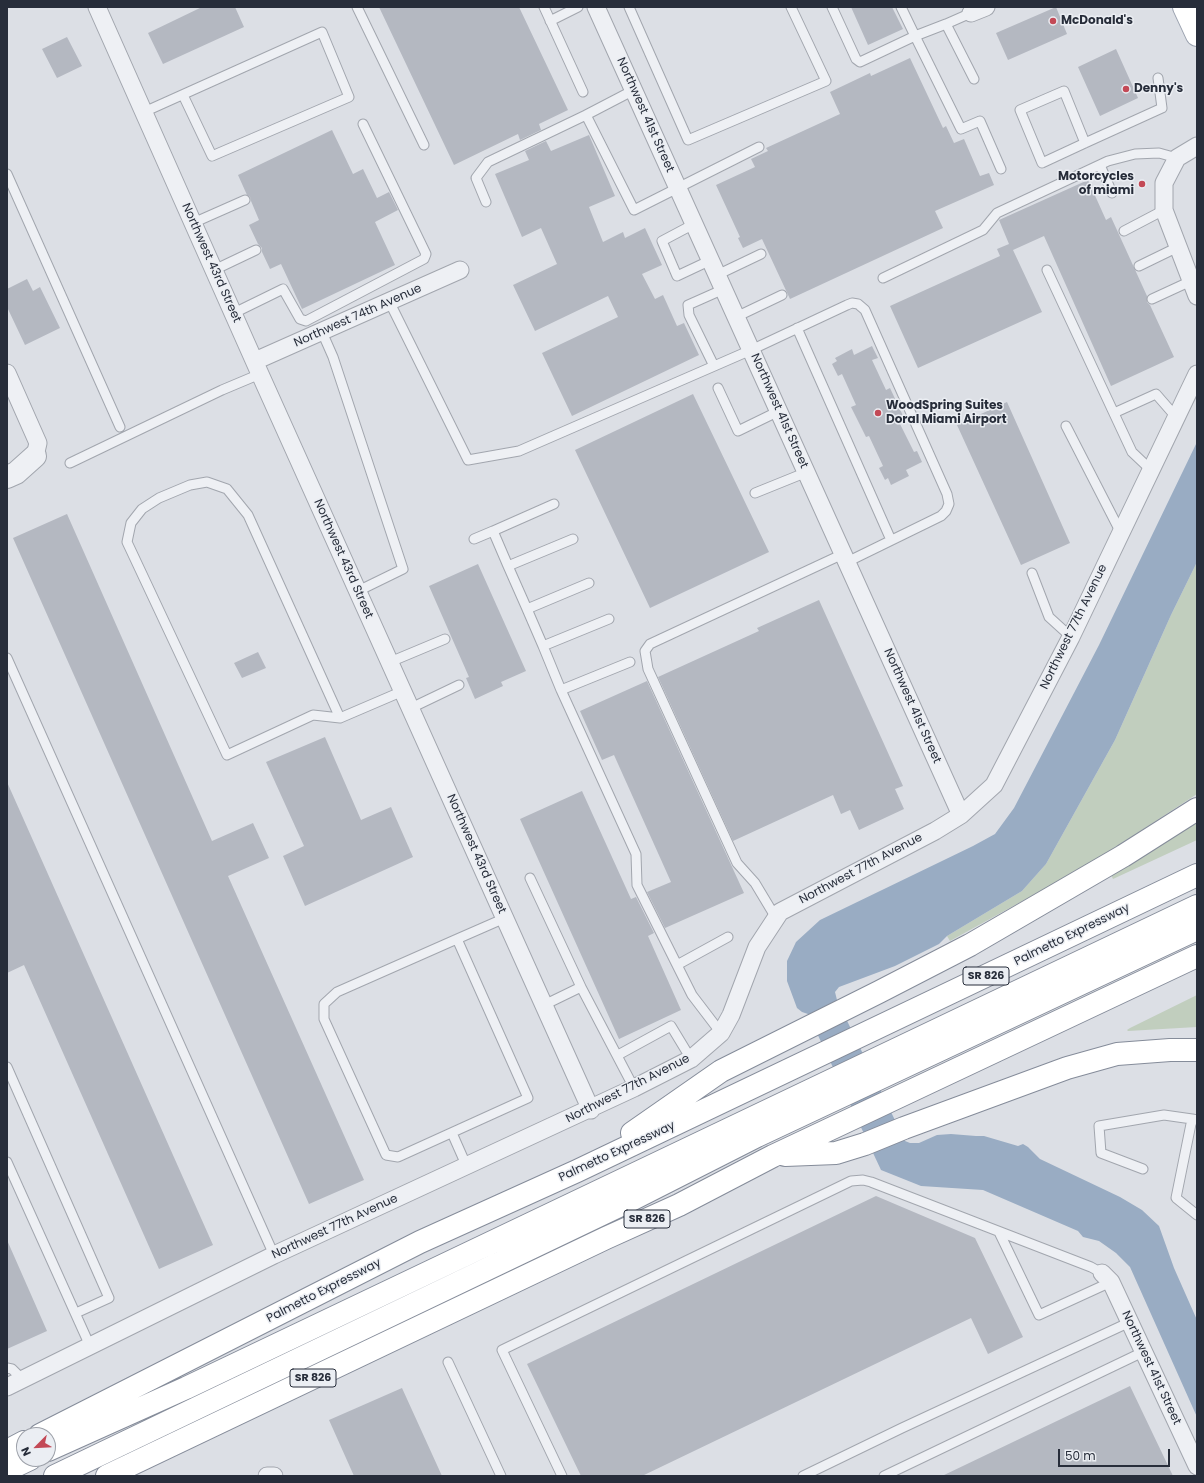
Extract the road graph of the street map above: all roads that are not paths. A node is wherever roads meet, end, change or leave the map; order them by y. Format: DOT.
graph roads {
  1 [pos="97,7"];
  2 [pos="357,7"];
  3 [pos="544,7"];
  4 [pos="578,7"];
  5 [pos="596,7"];
  6 [pos="629,7"];
  7 [pos="791,7"];
  8 [pos="832,7"];
  9 [pos="901,7"];
  10 [pos="986,7"];
  11 [pos="1184,7"];
  12 [pos="971,13"];
  13 [pos="550,20"];
  14 [pos="946,24"];
  15 [pos="1197,35"];
  16 [pos="915,36"];
  17 [pos="1158,78"];
  18 [pos="974,79"];
  19 [pos="634,90"];
  20 [pos="583,92"];
  21 [pos="183,95"];
  22 [pos="144,112"];
  23 [pos="586,114"];
  24 [pos="363,124"];
  25 [pos="1085,143"];
  26 [pos="424,145"];
  27 [pos="1197,146"];
  28 [pos="759,147"];
  29 [pos="1177,158"];
  30 [pos="1100,165"];
  31 [pos="1001,169"];
  32 [pos="7,174"];
  33 [pos="678,188"];
  34 [pos="1112,193"];
  35 [pos="245,200"];
  36 [pos="486,202"];
  37 [pos="1164,210"];
  38 [pos="193,223"];
  39 [pos="694,224"];
  40 [pos="1124,231"];
  41 [pos="1178,247"];
  42 [pos="256,250"];
  43 [pos="761,254"];
  44 [pos="1139,266"];
  45 [pos="214,270"];
  46 [pos="460,270"];
  47 [pos="1048,270"];
  48 [pos="717,275"];
  49 [pos="884,278"];
  50 [pos="1194,288"];
  51 [pos="782,295"];
  52 [pos="1152,299"];
  53 [pos="389,301"];
  54 [pos="234,313"];
  55 [pos="736,317"];
  56 [pos="797,328"];
  57 [pos="322,332"];
  58 [pos="751,350"];
  59 [pos="714,366"];
  60 [pos="257,368"];
  61 [pos="7,373"];
  62 [pos="1197,374"];
  63 [pos="718,388"];
  64 [pos="779,411"];
  65 [pos="1114,413"];
  66 [pos="1176,417"];
  67 [pos="1066,426"];
  68 [pos="120,427"];
  69 [pos="35,456"];
  70 [pos="70,463"];
  71 [pos="1151,470"];
  72 [pos="806,472"];
  73 [pos="7,477"];
  74 [pos="755,493"];
  75 [pos="554,504"];
  76 [pos="493,531"];
  77 [pos="1121,533"];
  78 [pos="474,539"];
  79 [pos="573,539"];
  80 [pos="891,540"];
  81 [pos="845,558"];
  82 [pos="508,566"];
  83 [pos="1032,573"];
  84 [pos="589,583"];
  85 [pos="358,591"];
  86 [pos="527,609"];
  87 [pos="609,619"];
  88 [pos="1071,636"];
  89 [pos="445,639"];
  90 [pos="543,646"];
  91 [pos="7,658"];
  92 [pos="390,662"];
  93 [pos="630,662"];
  94 [pos="459,685"];
  95 [pos="562,690"];
  96 [pos="403,691"];
  97 [pos="411,708"];
  98 [pos="340,718"];
  99 [pos="1197,809"];
  100 [pos="961,814"];
  101 [pos="1197,864"];
  102 [pos="1197,875"];
  103 [pos="530,878"];
  104 [pos="1197,906"];
  105 [pos="1111,916"];
  106 [pos="505,918"];
  107 [pos="776,918"];
  108 [pos="1197,929"];
  109 [pos="728,936"];
  110 [pos="457,939"];
  111 [pos="1197,956"];
  112 [pos="677,965"];
  113 [pos="581,987"];
  114 [pos="544,1005"];
  115 [pos="721,1033"];
  116 [pos="1197,1050"];
  117 [pos="618,1055"];
  118 [pos="691,1059"];
  119 [pos="7,1067"];
  120 [pos="876,1070"];
  121 [pos="634,1088"];
  122 [pos="851,1103"];
  123 [pos="590,1110"];
  124 [pos="1194,1120"];
  125 [pos="452,1133"];
  126 [pos="773,1156"];
  127 [pos="7,1162"];
  128 [pos="467,1167"];
  129 [pos="1143,1169"];
  130 [pos="577,1171"];
  131 [pos="1197,1215"];
  132 [pos="999,1232"];
  133 [pos="274,1256"];
  134 [pos="1107,1278"];
  135 [pos="76,1313"];
  136 [pos="1130,1322"];
  137 [pos="90,1346"];
  138 [pos="1143,1352"];
  139 [pos="448,1362"];
  140 [pos="7,1368"];
  141 [pos="22,1379"];
  142 [pos="7,1387"];
  143 [pos="56,1427"];
  144 [pos="56,1446"];
  145 [pos="1197,1466"];
  146 [pos="55,1476"];
  147 [pos="107,1476"];
  148 [pos="267,1476"];
  149 [pos="274,1476"];
  150 [pos="501,1476"];
  151 [pos="562,1476"];
  152 [pos="803,1476"];
  153 [pos="884,1476"];
  1 -- 22 [label="street, Northwest 43rd Street"];
  2 -- 26 [label="lane"];
  3 -- 13 [label="lane"];
  4 -- 13 [label="lane"];
  5 -- 19 [label="street, Northwest 41st Street"];
  6 -- 7 [label="lane"];
  8 -- 16 [label="lane"];
  9 -- 16 [label="lane"];
  10 -- 12 [label="street"];
  11 -- 15 [label="main road"];
  12 -- 14 [label="lane"];
  13 -- 20 [label="lane"];
  14 -- 16 [label="lane"];
  14 -- 18 [label="lane"];
  16 -- 31 [label="lane"];
  17 -- 25 [label="lane"];
  19 -- 23 [label="lane"];
  19 -- 33 [label="street, Northwest 41st Street"];
  21 -- 21 [label="lane"];
  21 -- 22 [label="lane"];
  22 -- 38 [label="street, Northwest 43rd Street"];
  23 -- 33 [label="lane"];
  23 -- 36 [label="lane"];
  24 -- 54 [label="lane"];
  25 -- 25 [label="lane"];
  27 -- 29 [label="street"];
  28 -- 33 [label="lane"];
  29 -- 30 [label="lane"];
  29 -- 37 [label="street"];
  30 -- 34 [label="lane"];
  30 -- 49 [label="lane"];
  32 -- 68 [label="lane"];
  33 -- 39 [label="street, Northwest 41st Street"];
  35 -- 38 [label="lane"];
  37 -- 40 [label="lane"];
  37 -- 41 [label="street"];
  38 -- 45 [label="street, Northwest 43rd Street"];
  39 -- 48 [label="street, Northwest 41st Street"];
  39 -- 48 [label="lane"];
  41 -- 44 [label="lane"];
  41 -- 50 [label="street"];
  42 -- 45 [label="lane"];
  43 -- 48 [label="lane"];
  45 -- 54 [label="street, Northwest 43rd Street"];
  46 -- 53 [label="street, Northwest 74th Avenue"];
  47 -- 65 [label="lane"];
  48 -- 55 [label="street, Northwest 41st Street"];
  48 -- 59 [label="lane"];
  50 -- 52 [label="lane"];
  51 -- 55 [label="lane"];
  53 -- 57 [label="street, Northwest 74th Avenue"];
  53 -- 59 [label="lane"];
  54 -- 60 [label="street, Northwest 43rd Street"];
  55 -- 58 [label="street, Northwest 41st Street"];
  56 -- 58 [label="lane"];
  56 -- 80 [label="lane"];
  56 -- 80 [label="lane"];
  57 -- 60 [label="street, Northwest 74th Avenue"];
  57 -- 85 [label="lane"];
  58 -- 59 [label="lane"];
  58 -- 64 [label="street, Northwest 41st Street"];
  60 -- 70 [label="lane"];
  60 -- 85 [label="street, Northwest 43rd Street"];
  61 -- 69 [label="street"];
  62 -- 66 [label="street, Northwest 77th Avenue"];
  63 -- 64 [label="lane"];
  64 -- 72 [label="street, Northwest 41st Street"];
  65 -- 66 [label="lane"];
  65 -- 71 [label="lane"];
  66 -- 71 [label="street, Northwest 77th Avenue"];
  67 -- 77 [label="lane"];
  69 -- 73 [label="street"];
  71 -- 77 [label="street, Northwest 77th Avenue"];
  72 -- 74 [label="lane"];
  72 -- 81 [label="street, Northwest 41st Street"];
  75 -- 76 [label="lane"];
  76 -- 78 [label="lane"];
  76 -- 82 [label="lane"];
  77 -- 88 [label="street, Northwest 77th Avenue"];
  79 -- 82 [label="lane"];
  80 -- 81 [label="lane"];
  81 -- 100 [label="street, Northwest 41st Street"];
  81 -- 107 [label="lane"];
  82 -- 86 [label="lane"];
  83 -- 88 [label="lane"];
  84 -- 86 [label="lane"];
  85 -- 92 [label="street, Northwest 43rd Street"];
  86 -- 90 [label="lane"];
  87 -- 90 [label="lane"];
  88 -- 100 [label="street, Northwest 77th Avenue"];
  89 -- 92 [label="lane"];
  90 -- 95 [label="lane"];
  91 -- 133 [label="lane"];
  92 -- 96 [label="street, Northwest 43rd Street"];
  93 -- 95 [label="lane"];
  94 -- 97 [label="lane"];
  95 -- 112 [label="lane"];
  96 -- 97 [label="street, Northwest 43rd Street"];
  96 -- 98 [label="lane"];
  97 -- 106 [label="street, Northwest 43rd Street"];
  98 -- 98 [label="lane"];
  99 -- 130 [label="main road"];
  100 -- 107 [label="street, Northwest 77th Avenue"];
  101 -- 105 [label="main road"];
  102 -- 105 [label="main road, Palmetto Expressway / SR 826"];
  103 -- 113 [label="lane"];
  104 -- 120 [label="main road"];
  105 -- 130 [label="main road, Palmetto Expressway / SR 826"];
  106 -- 110 [label="lane"];
  106 -- 114 [label="street, Northwest 43rd Street"];
  107 -- 115 [label="street, Northwest 77th Avenue"];
  108 -- 120 [label="main road"];
  109 -- 112 [label="lane"];
  110 -- 125 [label="lane"];
  110 -- 125 [label="lane"];
  111 -- 122 [label="main road, SR 826"];
  112 -- 115 [label="lane"];
  113 -- 114 [label="lane"];
  113 -- 117 [label="lane"];
  114 -- 123 [label="street, Northwest 43rd Street"];
  115 -- 118 [label="street, Northwest 77th Avenue"];
  116 -- 126 [label="main road"];
  117 -- 118 [label="lane"];
  117 -- 121 [label="lane"];
  118 -- 121 [label="street, Northwest 77th Avenue"];
  119 -- 135 [label="lane"];
  120 -- 122 [label="main road"];
  121 -- 123 [label="street, Northwest 77th Avenue"];
  122 -- 126 [label="main road, SR 826"];
  122 -- 144 [label="main road"];
  122 -- 146 [label="main road"];
  123 -- 128 [label="street, Northwest 77th Avenue"];
  124 -- 129 [label="lane"];
  124 -- 131 [label="lane"];
  125 -- 128 [label="lane"];
  126 -- 147 [label="main road, SR 826"];
  127 -- 135 [label="lane"];
  128 -- 133 [label="street, Northwest 77th Avenue"];
  130 -- 143 [label="main road, Palmetto Expressway / SR 826"];
  132 -- 134 [label="lane"];
  132 -- 134 [label="lane"];
  132 -- 151 [label="lane"];
  133 -- 137 [label="street, Northwest 77th Avenue"];
  134 -- 136 [label="street, Northwest 41st Street"];
  135 -- 137 [label="lane"];
  136 -- 138 [label="street, Northwest 41st Street"];
  136 -- 152 [label="lane"];
  137 -- 141 [label="street, Northwest 77th Avenue"];
  138 -- 145 [label="street, Northwest 41st Street"];
  138 -- 153 [label="lane"];
  139 -- 150 [label="lane"];
  140 -- 141 [label="lane"];
  141 -- 142 [label="street, Northwest 77th Avenue"];
  148 -- 149 [label="street"];
}
